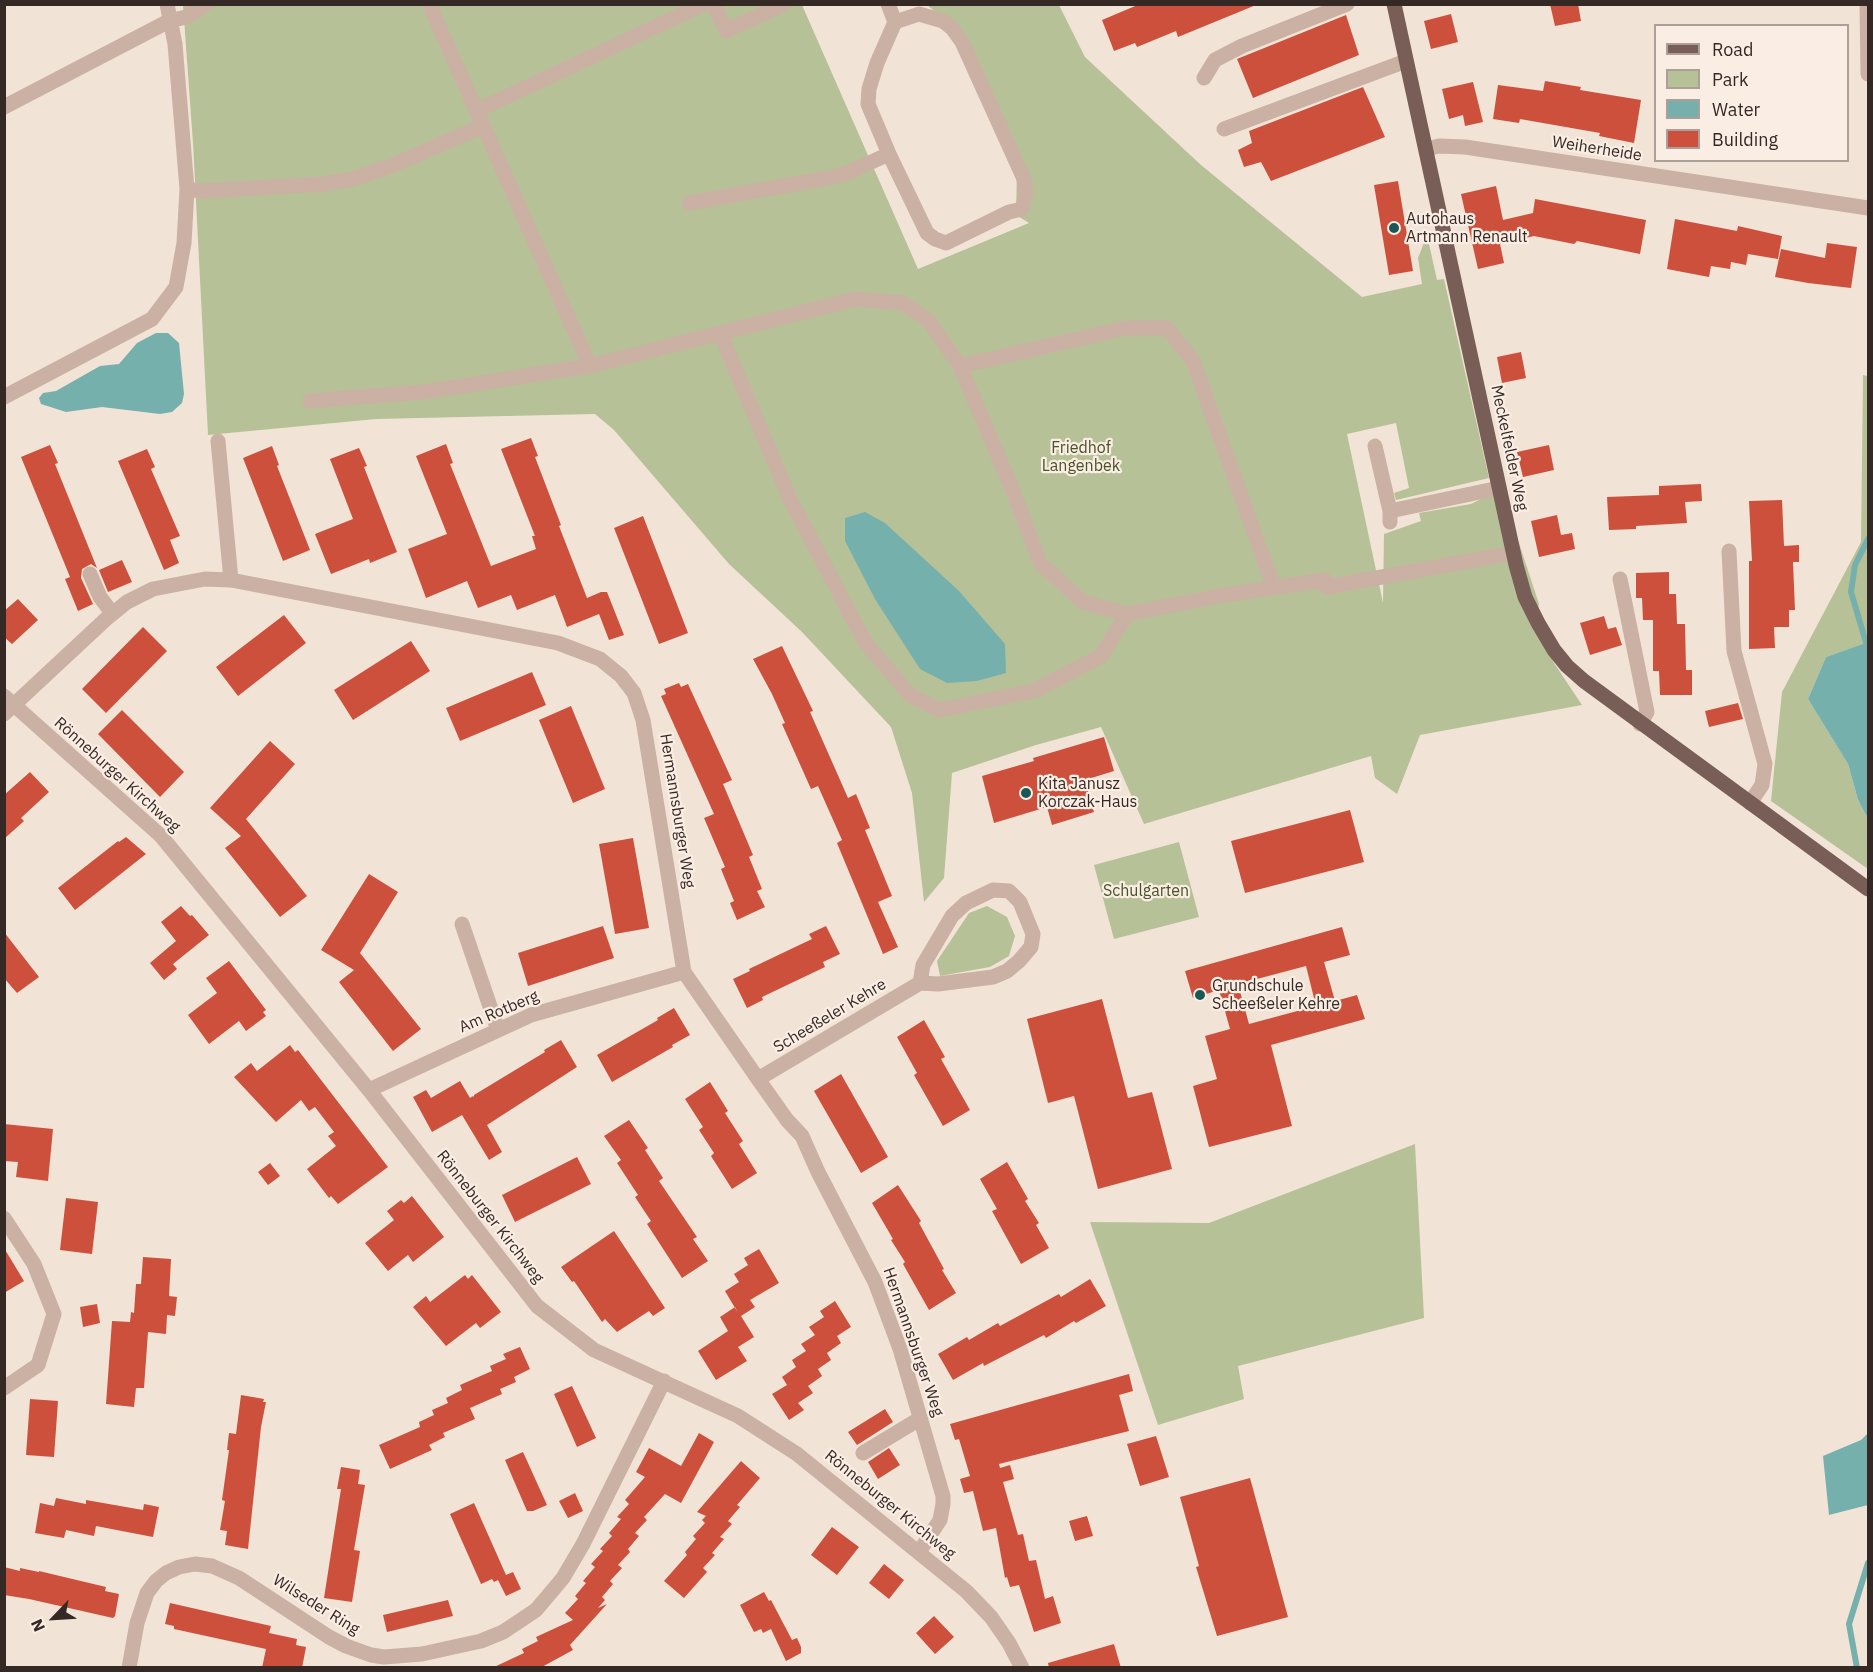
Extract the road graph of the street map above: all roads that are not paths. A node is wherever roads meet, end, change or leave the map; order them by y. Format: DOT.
graph roads {
  1 [pos="167,4"];
  2 [pos="207,4"];
  3 [pos="429,4"];
  4 [pos="704,4"];
  5 [pos="714,4"];
  6 [pos="783,4"];
  7 [pos="888,4"];
  8 [pos="1347,4"];
  9 [pos="1394,4"];
  10 [pos="1867,4"];
  11 [pos="170,21"];
  12 [pos="895,21"];
  13 [pos="1406,61"];
  14 [pos="1869,74"];
  15 [pos="1204,78"];
  16 [pos="4,107"];
  17 [pos="476,111"];
  18 [pos="483,126"];
  19 [pos="1224,129"];
  20 [pos="1426,148"];
  21 [pos="889,154"];
  22 [pos="187,189"];
  23 [pos="689,203"];
  24 [pos="1869,208"];
  25 [pos="720,333"];
  26 [pos="590,366"];
  27 [pos="960,366"];
  28 [pos="4,397"];
  29 [pos="310,401"];
  30 [pos="218,441"];
  31 [pos="1375,446"];
  32 [pos="1499,488"];
  33 [pos="1729,551"];
  34 [pos="1514,553"];
  35 [pos="90,574"];
  36 [pos="231,579"];
  37 [pos="1620,579"];
  38 [pos="1274,588"];
  39 [pos="112,614"];
  40 [pos="1127,614"];
  41 [pos="7,705"];
  42 [pos="1640,724"];
  43 [pos="1750,803"];
  44 [pos="1869,889"];
  45 [pos="462,924"];
  46 [pos="684,972"];
  47 [pos="920,983"];
  48 [pos="498,1030"];
  49 [pos="758,1079"];
  50 [pos="369,1090"];
  51 [pos="4,1218"];
  52 [pos="664,1381"];
  53 [pos="4,1388"];
  54 [pos="921,1418"];
  55 [pos="863,1453"];
  56 [pos="919,1552"];
  57 [pos="424,1661"];
  58 [pos="129,1668"];
  59 [pos="1022,1668"];
  1 -- 11 [label="street"];
  2 -- 11 [label="street"];
  3 -- 17 [label="street"];
  4 -- 17 [label="street"];
  5 -- 6 [label="street"];
  7 -- 12 [label="street"];
  8 -- 15 [label="street"];
  9 -- 13 [label="main road, Meckelfelder Weg"];
  10 -- 14 [label="street"];
  11 -- 16 [label="street"];
  11 -- 22 [label="street"];
  12 -- 21 [label="street"];
  12 -- 21 [label="street"];
  13 -- 19 [label="street"];
  13 -- 20 [label="main road, Meckelfelder Weg"];
  17 -- 18 [label="street"];
  18 -- 22 [label="street"];
  18 -- 26 [label="street"];
  20 -- 24 [label="street, Weiherheide"];
  20 -- 32 [label="main road, Meckelfelder Weg"];
  21 -- 23 [label="street"];
  22 -- 28 [label="street"];
  25 -- 26 [label="street"];
  25 -- 27 [label="street"];
  25 -- 40 [label="street"];
  26 -- 29 [label="street"];
  27 -- 38 [label="street"];
  27 -- 40 [label="street"];
  30 -- 36 [label="street"];
  31 -- 32 [label="street"];
  32 -- 34 [label="main road, Meckelfelder Weg"];
  33 -- 43 [label="street"];
  34 -- 38 [label="street"];
  34 -- 42 [label="main road, Meckelfelder Weg"];
  35 -- 39 [label="street"];
  36 -- 39 [label="street, Hermannsburger Weg"];
  36 -- 46 [label="street, Hermannsburger Weg"];
  37 -- 42 [label="street"];
  38 -- 40 [label="street"];
  39 -- 41 [label="street, Hermannsburger Weg"];
  41 -- 50 [label="street, Rönneburger Kirchweg"];
  42 -- 43 [label="main road, Meckelfelder Weg"];
  43 -- 44 [label="main road, Meckelfelder Weg"];
  45 -- 48 [label="street"];
  46 -- 48 [label="street, Am Rotberg"];
  46 -- 49 [label="street, Hermannsburger Weg"];
  47 -- 47 [label="street, Scheeßeler Kehre"];
  47 -- 49 [label="street, Scheeßeler Kehre"];
  48 -- 50 [label="street, Am Rotberg"];
  49 -- 54 [label="street, Hermannsburger Weg"];
  50 -- 52 [label="street, Rönneburger Kirchweg"];
  51 -- 53 [label="street"];
  52 -- 56 [label="street, Rönneburger Kirchweg"];
  52 -- 57 [label="street, Wilseder Ring"];
  54 -- 55 [label="street"];
  54 -- 56 [label="street, Hermannsburger Weg"];
  56 -- 59 [label="street, Rönneburger Kirchweg"];
  57 -- 58 [label="street, Wilseder Ring"];
}
